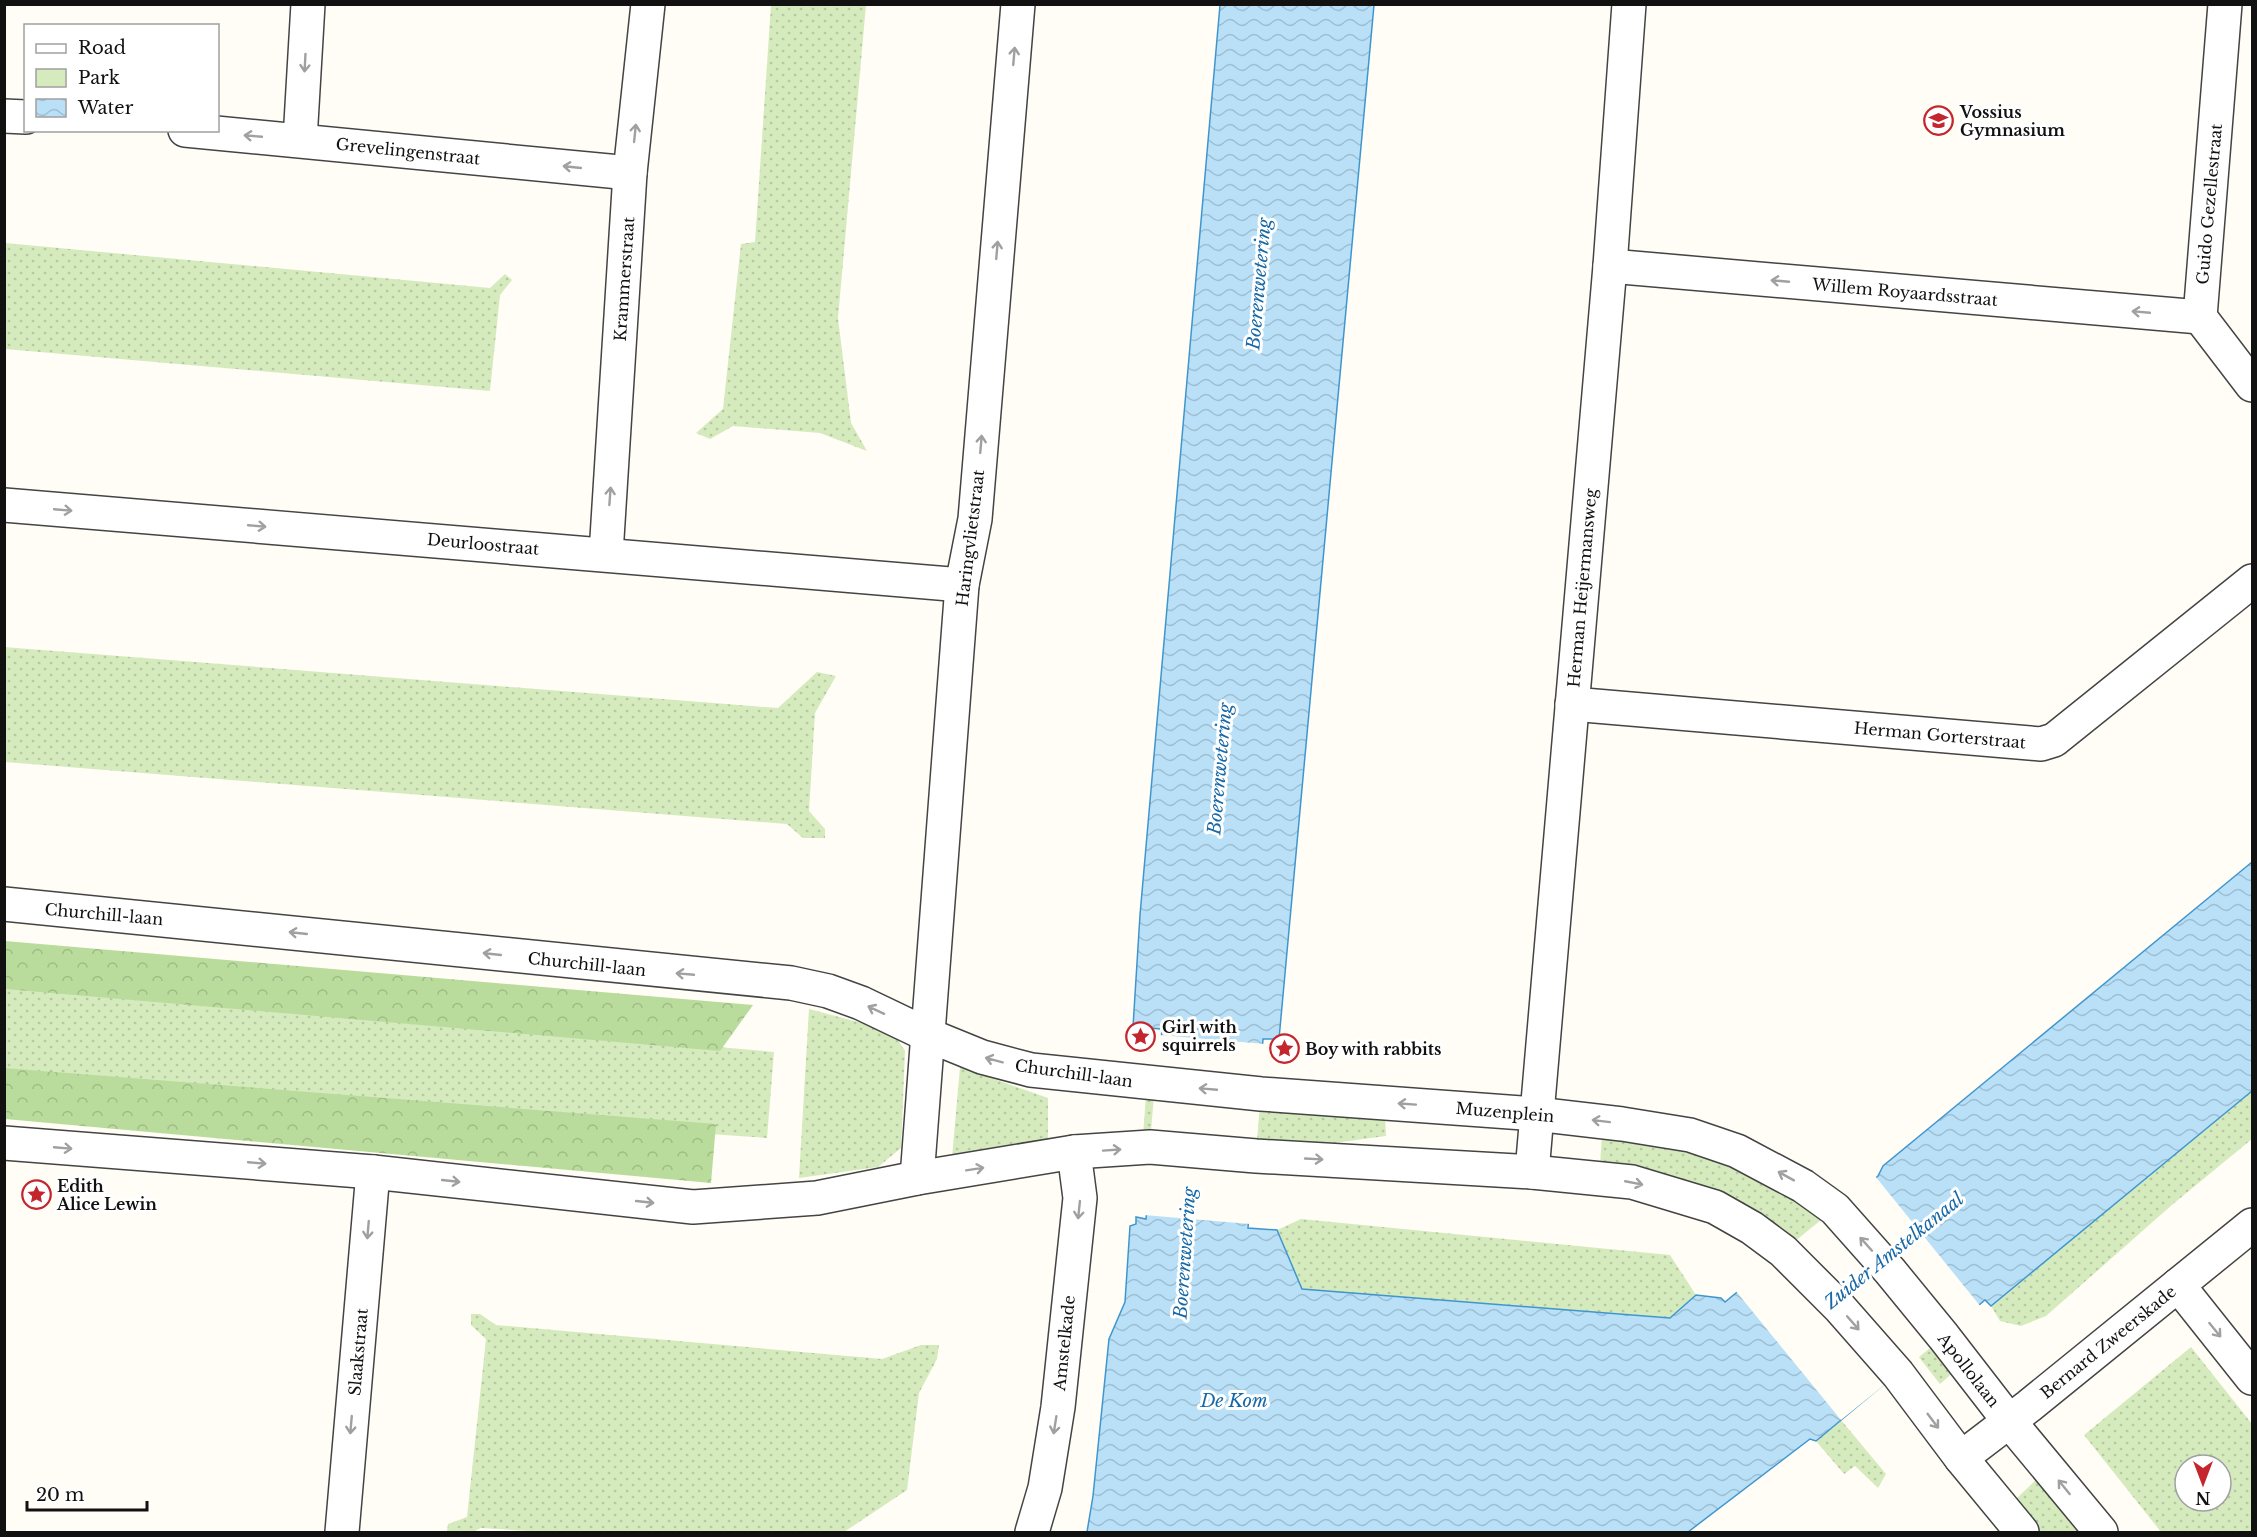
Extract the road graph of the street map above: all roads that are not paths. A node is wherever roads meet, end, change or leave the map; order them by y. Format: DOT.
graph roads {
  1 [pos="308,4"];
  2 [pos="648,4"];
  3 [pos="1018,4"];
  4 [pos="1629,4"];
  5 [pos="2225,4"];
  6 [pos="4,116"];
  7 [pos="24,117"];
  8 [pos="208,132"];
  9 [pos="300,140"];
  10 [pos="630,173"];
  11 [pos="1610,266"];
  12 [pos="2200,317"];
  13 [pos="2253,385"];
  14 [pos="4,505"];
  15 [pos="606,554"];
  16 [pos="2253,581"];
  17 [pos="962,585"];
  18 [pos="1572,704"];
  19 [pos="4,904"];
  20 [pos="928,1035"];
  21 [pos="1155,1084"];
  22 [pos="1536,1114"];
  23 [pos="4,1143"];
  24 [pos="1074,1152"];
  25 [pos="373,1172"];
  26 [pos="1532,1172"];
  27 [pos="917,1178"];
  28 [pos="1835,1209"];
  29 [pos="2253,1225"];
  30 [pos="2178,1285"];
  31 [pos="2253,1378"];
  32 [pos="2009,1421"];
  33 [pos="1961,1458"];
  34 [pos="342,1533"];
  35 [pos="1032,1533"];
  36 [pos="2022,1533"];
  37 [pos="2101,1533"];
  1 -- 9 [label="street, one-way"];
  10 -- 2 [label="street, Krammerstraat, one-way"];
  17 -- 3 [label="street, Haringvlietstraat, one-way"];
  4 -- 11 [label="street, Herman Heijermansweg"];
  5 -- 12 [label="street, Guido Gezellestraat"];
  6 -- 7 [label="street"];
  9 -- 8 [label="street, Grevelingenstraat, one-way"];
  10 -- 9 [label="street, Grevelingenstraat, one-way"];
  15 -- 10 [label="street, Krammerstraat, one-way"];
  12 -- 11 [label="street, Willem Royaardsstraat, one-way"];
  11 -- 18 [label="street, Herman Heijermansweg"];
  12 -- 13 [label="street"];
  14 -- 15 [label="street, Deurloostraat, one-way"];
  15 -- 17 [label="street, Deurloostraat"];
  16 -- 18 [label="street, Herman Gorterstraat"];
  17 -- 20 [label="street, Haringvlietstraat"];
  18 -- 22 [label="street, Herman Heijermansweg"];
  20 -- 19 [label="street, Churchill-laan, one-way"];
  21 -- 20 [label="street, Churchill-laan, one-way"];
  20 -- 27 [label="street, Haringvlietstraat"];
  22 -- 21 [label="street, Muzenplein, one-way"];
  22 -- 26 [label="street, Herman Heijermansweg"];
  28 -- 22 [label="street, Muzenplein, one-way"];
  23 -- 25 [label="street, one-way"];
  24 -- 26 [label="street, one-way"];
  27 -- 24 [label="street, one-way"];
  24 -- 35 [label="street, Amstelkade, one-way"];
  25 -- 27 [label="street, one-way"];
  25 -- 34 [label="street, Slaakstraat, one-way"];
  26 -- 33 [label="street, one-way"];
  32 -- 28 [label="street, Apollolaan, one-way"];
  29 -- 30 [label="street, Bernard Zweerskade"];
  30 -- 31 [label="street, one-way"];
  30 -- 32 [label="street, Bernard Zweerskade"];
  32 -- 33 [label="street, Bernard Zweerskade"];
  37 -- 32 [label="street, Apollolaan, one-way"];
  33 -- 36 [label="street"];
}
